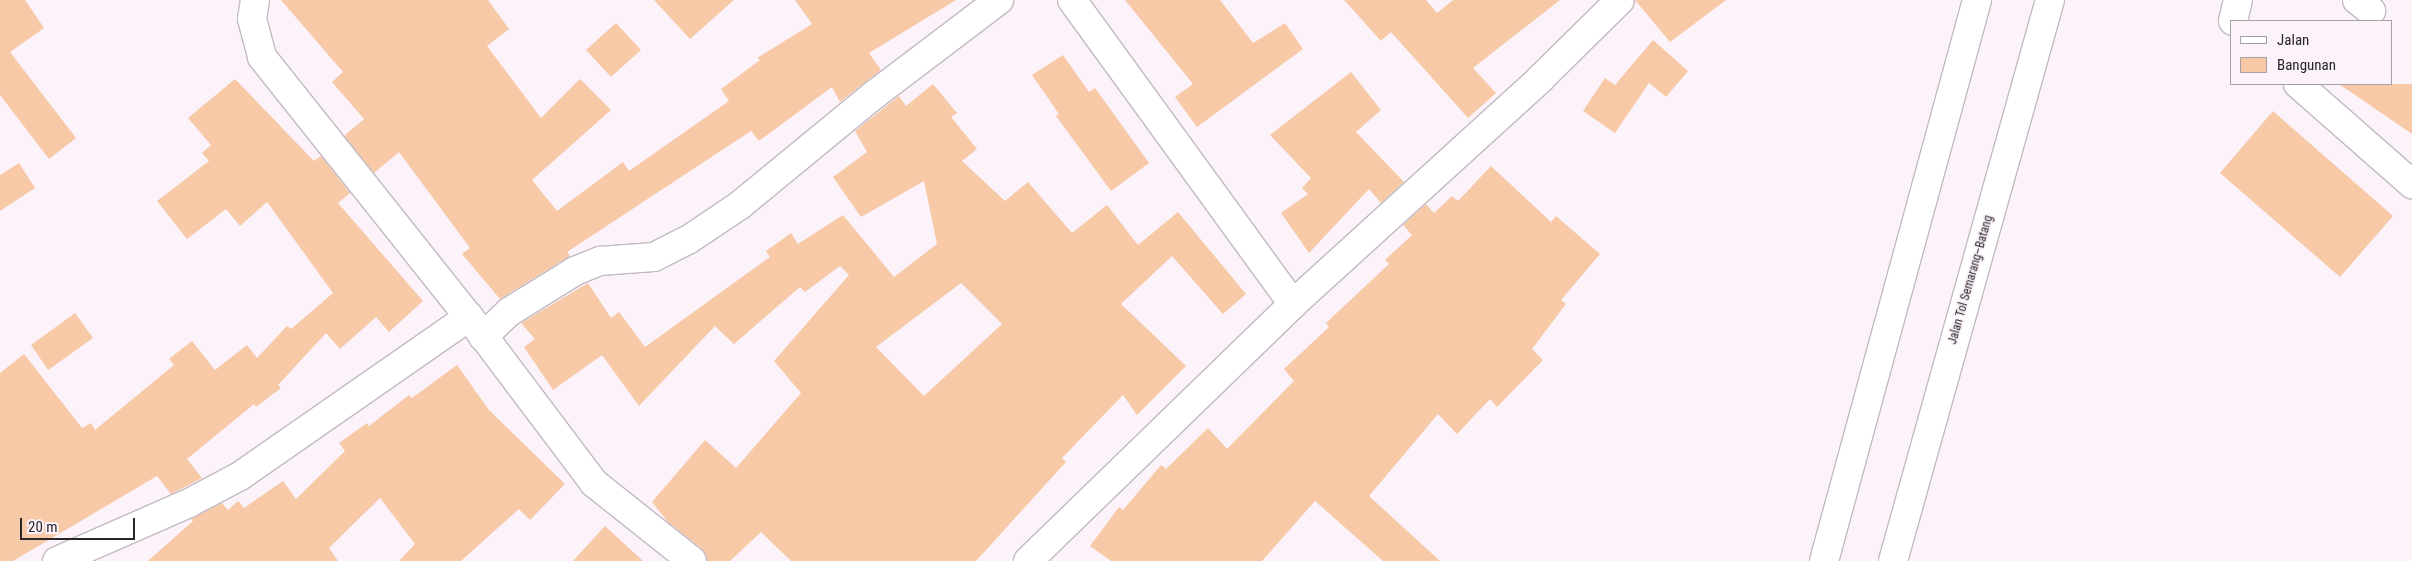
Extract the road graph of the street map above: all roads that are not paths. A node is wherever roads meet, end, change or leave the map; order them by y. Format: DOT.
graph roads {
  1 [pos="1000,0"];
  2 [pos="1072,0"];
  3 [pos="1620,0"];
  4 [pos="1976,0"];
  5 [pos="2050,0"];
  6 [pos="2238,0"];
  7 [pos="251,4"];
  8 [pos="2233,20"];
  9 [pos="2299,85"];
  10 [pos="2412,184"];
  11 [pos="1294,304"];
  12 [pos="476,327"];
  13 [pos="57,561"];
  14 [pos="692,561"];
  15 [pos="1028,561"];
  16 [pos="1824,561"];
  17 [pos="1892,561"];
  1 -- 12 [label="main road"];
  2 -- 11 [label="main road"];
  3 -- 11 [label="main road"];
  4 -- 16 [label="main road"];
  5 -- 17 [label="main road, Jalan Tol Semarang–Batang"];
  6 -- 8 [label="main road"];
  7 -- 12 [label="main road"];
  9 -- 10 [label="main road"];
  11 -- 15 [label="main road"];
  12 -- 13 [label="main road"];
  12 -- 14 [label="main road"];
}
